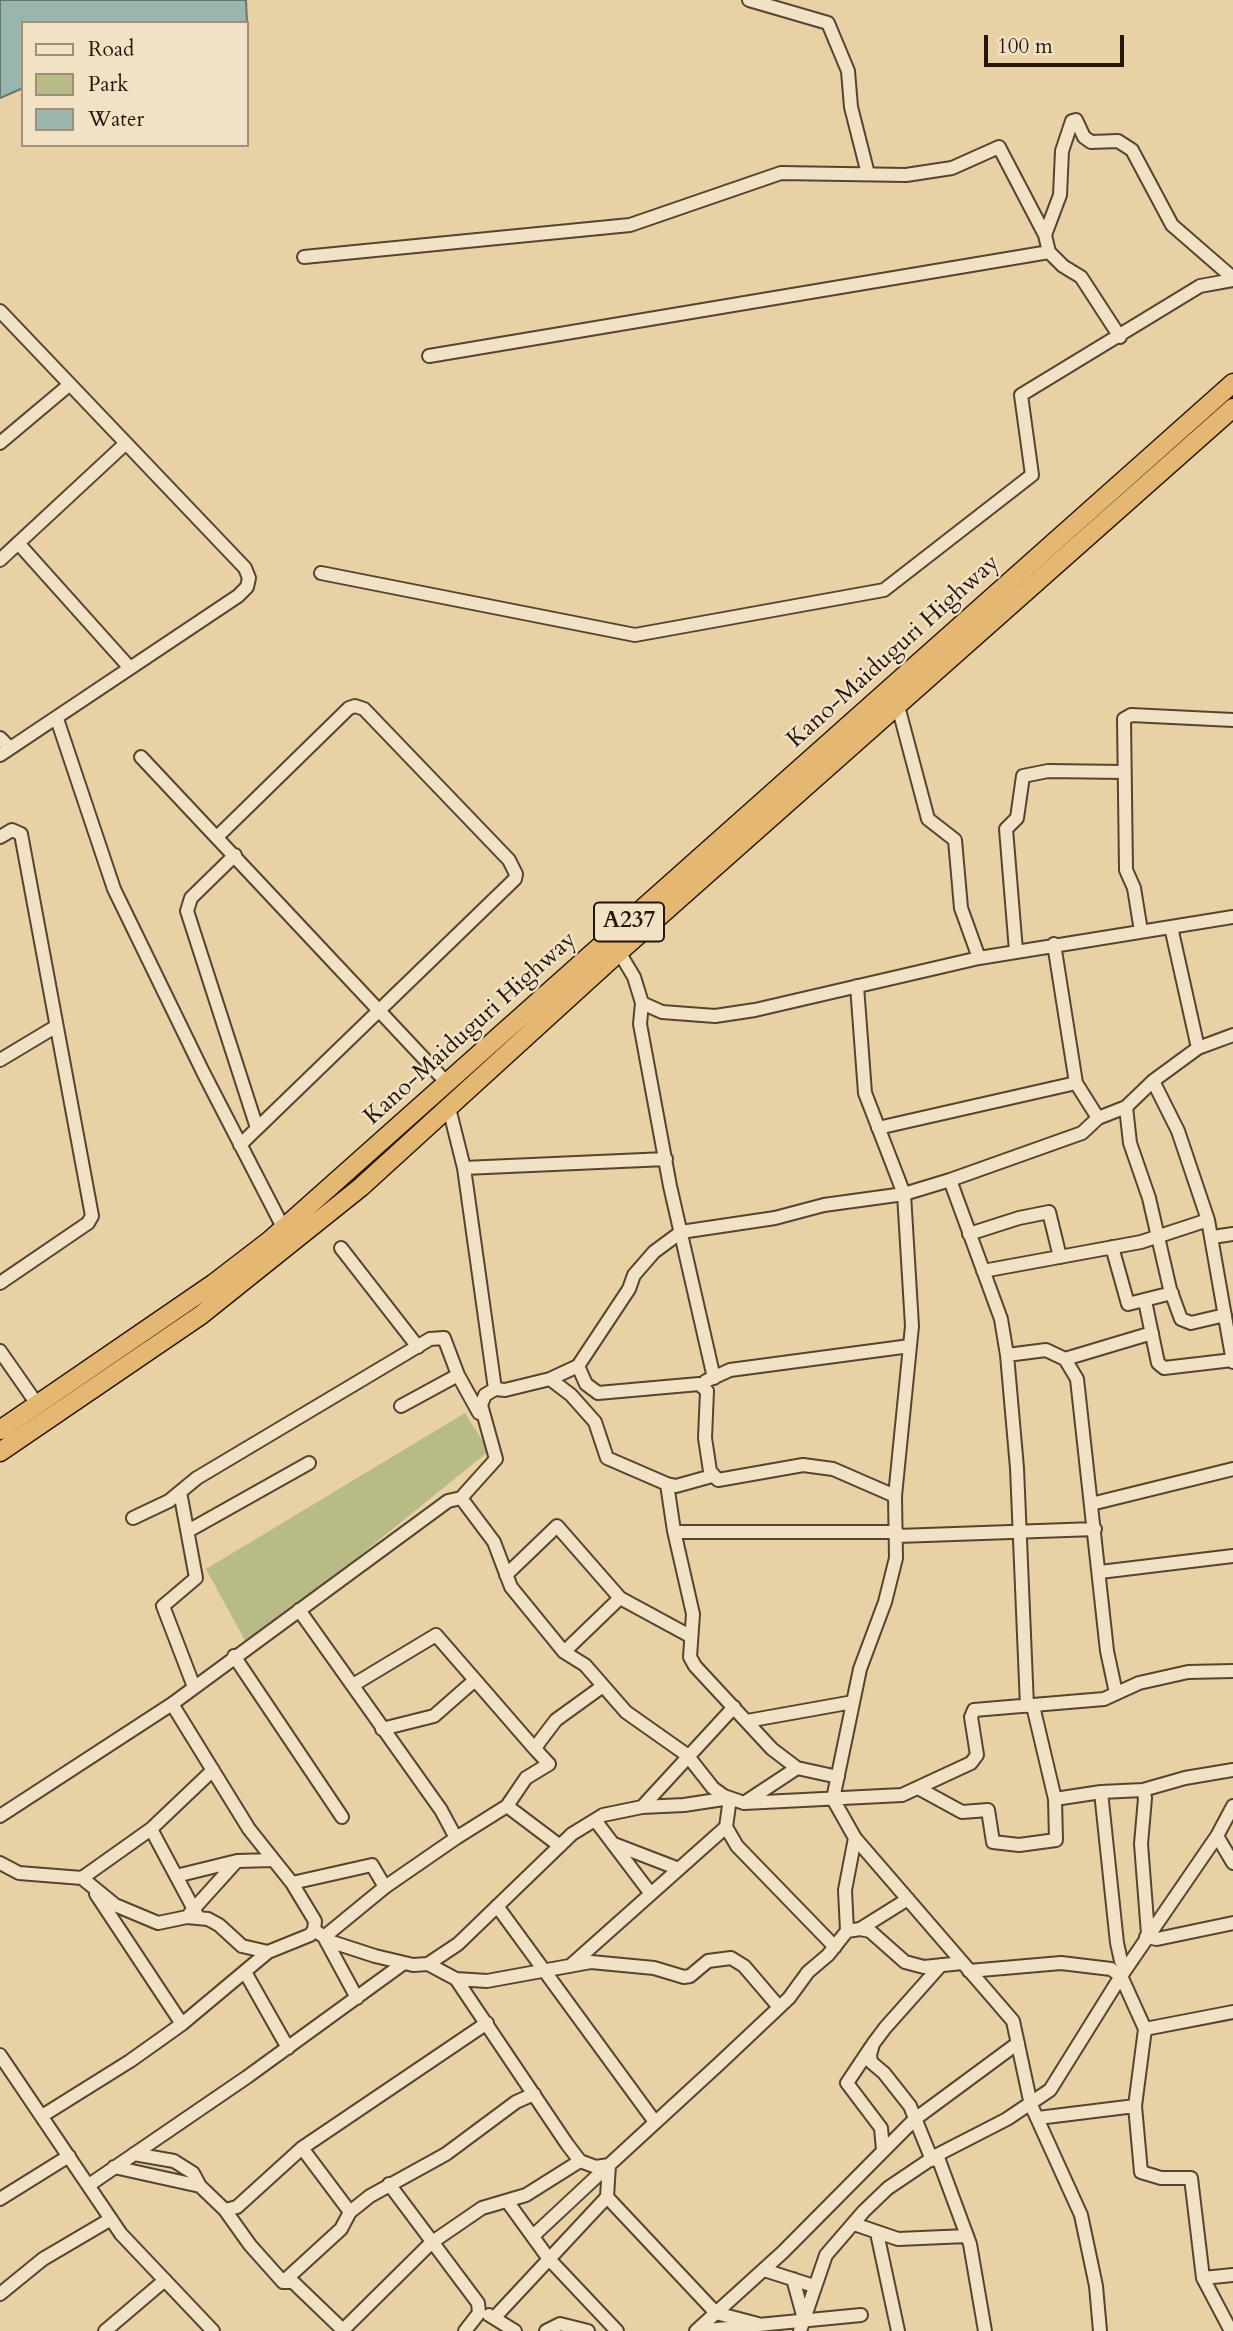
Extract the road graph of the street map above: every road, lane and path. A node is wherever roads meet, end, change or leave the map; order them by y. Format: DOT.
graph roads {
  1 [pos="749,0"];
  2 [pos="868,174"];
  3 [pos="1045,235"];
  4 [pos="1049,252"];
  5 [pos="303,257"];
  6 [pos="1233,279"];
  7 [pos="0,311"];
  8 [pos="5,326"];
  9 [pos="1120,337"];
  10 [pos="429,356"];
  11 [pos="1233,383"];
  12 [pos="69,385"];
  13 [pos="1233,408"];
  14 [pos="0,443"];
  15 [pos="125,444"];
  16 [pos="19,543"];
  17 [pos="0,560"];
  18 [pos="321,573"];
  19 [pos="130,668"];
  20 [pos="898,706"];
  21 [pos="57,719"];
  22 [pos="1233,720"];
  23 [pos="0,738"];
  24 [pos="5,752"];
  25 [pos="141,757"];
  26 [pos="1124,772"];
  27 [pos="218,836"];
  28 [pos="0,837"];
  29 [pos="235,855"];
  30 [pos="1233,916"];
  31 [pos="1171,926"];
  32 [pos="1141,931"];
  33 [pos="1054,944"];
  34 [pos="1016,951"];
  35 [pos="620,952"];
  36 [pos="979,958"];
  37 [pos="858,986"];
  38 [pos="642,1003"];
  39 [pos="380,1011"];
  40 [pos="55,1027"];
  41 [pos="1233,1035"];
  42 [pos="1198,1048"];
  43 [pos="0,1060"];
  44 [pos="1153,1081"];
  45 [pos="447,1083"];
  46 [pos="1076,1083"];
  47 [pos="1126,1107"];
  48 [pos="449,1108"];
  49 [pos="1098,1118"];
  50 [pos="257,1128"];
  51 [pos="878,1128"];
  52 [pos="240,1145"];
  53 [pos="666,1159"];
  54 [pos="464,1168"];
  55 [pos="950,1180"];
  56 [pos="904,1194"];
  57 [pos="1208,1220"];
  58 [pos="681,1232"];
  59 [pos="969,1234"];
  60 [pos="1233,1234"];
  61 [pos="1158,1235"];
  62 [pos="288,1236"];
  63 [pos="1213,1237"];
  64 [pos="1112,1247"];
  65 [pos="341,1248"];
  66 [pos="1060,1257"];
  67 [pos="983,1271"];
  68 [pos="0,1283"];
  69 [pos="1172,1293"];
  70 [pos="1145,1301"];
  71 [pos="1225,1315"];
  72 [pos="1152,1333"];
  73 [pos="910,1346"];
  74 [pos="418,1347"];
  75 [pos="0,1351"];
  76 [pos="1007,1355"];
  77 [pos="1065,1359"];
  78 [pos="1233,1361"];
  79 [pos="578,1366"];
  80 [pos="458,1375"];
  81 [pos="713,1378"];
  82 [pos="550,1379"];
  83 [pos="699,1384"];
  84 [pos="495,1389"];
  85 [pos="37,1404"];
  86 [pos="401,1406"];
  87 [pos="485,1423"];
  88 [pos="0,1430"];
  89 [pos="0,1452"];
  90 [pos="309,1463"];
  91 [pos="1233,1469"];
  92 [pos="712,1476"];
  93 [pos="667,1484"];
  94 [pos="180,1492"];
  95 [pos="895,1496"];
  96 [pos="461,1497"];
  97 [pos="1091,1504"];
  98 [pos="132,1518"];
  99 [pos="1096,1529"];
  100 [pos="188,1531"];
  101 [pos="674,1531"];
  102 [pos="1020,1532"];
  103 [pos="897,1534"];
  104 [pos="1233,1556"];
  105 [pos="1100,1572"];
  106 [pos="506,1575"];
  107 [pos="620,1598"];
  108 [pos="299,1609"];
  109 [pos="690,1636"];
  110 [pos="564,1652"];
  111 [pos="234,1656"];
  112 [pos="1233,1671"];
  113 [pos="475,1680"];
  114 [pos="353,1685"];
  115 [pos="603,1686"];
  116 [pos="194,1687"];
  117 [pos="1115,1693"];
  118 [pos="853,1702"];
  119 [pos="172,1704"];
  120 [pos="1030,1706"];
  121 [pos="734,1707"];
  122 [pos="747,1721"];
  123 [pos="382,1729"];
  124 [pos="535,1749"];
  125 [pos="687,1755"];
  126 [pos="797,1768"];
  127 [pos="213,1770"];
  128 [pos="1233,1770"];
  129 [pos="838,1777"];
  130 [pos="918,1788"];
  131 [pos="1143,1790"];
  132 [pos="1101,1792"];
  133 [pos="730,1798"];
  134 [pos="833,1799"];
  135 [pos="1055,1799"];
  136 [pos="744,1803"];
  137 [pos="508,1806"];
  138 [pos="1233,1806"];
  139 [pos="642,1807"];
  140 [pos="0,1816"];
  141 [pos="342,1817"];
  142 [pos="595,1820"];
  143 [pos="726,1827"];
  144 [pos="151,1829"];
  145 [pos="1217,1836"];
  146 [pos="456,1838"];
  147 [pos="855,1838"];
  148 [pos="614,1844"];
  149 [pos="560,1846"];
  150 [pos="273,1860"];
  151 [pos="237,1861"];
  152 [pos="0,1863"];
  153 [pos="1233,1863"];
  154 [pos="679,1869"];
  155 [pos="176,1876"];
  156 [pos="86,1881"];
  157 [pos="292,1883"];
  158 [pos="385,1887"];
  159 [pos="651,1894"];
  160 [pos="908,1899"];
  161 [pos="497,1906"];
  162 [pos="193,1914"];
  163 [pos="1233,1923"];
  164 [pos="854,1930"];
  165 [pos="319,1933"];
  166 [pos="1147,1935"];
  167 [pos="835,1947"];
  168 [pos="268,1952"];
  169 [pos="404,1963"];
  170 [pos="428,1964"];
  171 [pos="941,1965"];
  172 [pos="569,1966"];
  173 [pos="966,1967"];
  174 [pos="545,1971"];
  175 [pos="1124,1971"];
  176 [pos="245,1972"];
  177 [pos="456,1979"];
  178 [pos="357,1998"];
  179 [pos="779,2007"];
  180 [pos="1233,2012"];
  181 [pos="487,2023"];
  182 [pos="182,2024"];
  183 [pos="1144,2029"];
  184 [pos="1018,2043"];
  185 [pos="873,2044"];
  186 [pos="288,2048"];
  187 [pos="0,2055"];
  188 [pos="534,2094"];
  189 [pos="1031,2105"];
  190 [pos="1135,2106"];
  191 [pos="42,2116"];
  192 [pos="1038,2118"];
  193 [pos="915,2119"];
  194 [pos="655,2122"];
  195 [pos="302,2148"];
  196 [pos="883,2150"];
  197 [pos="134,2154"];
  198 [pos="69,2156"];
  199 [pos="934,2157"];
  200 [pos="580,2161"];
  201 [pos="609,2165"];
  202 [pos="114,2167"];
  203 [pos="389,2184"];
  204 [pos="89,2185"];
  205 [pos="200,2186"];
  206 [pos="607,2197"];
  207 [pos="0,2199"];
  208 [pos="507,2201"];
  209 [pos="225,2210"];
  210 [pos="350,2212"];
  211 [pos="111,2219"];
  212 [pos="854,2224"];
  213 [pos="877,2233"];
  214 [pos="533,2236"];
  215 [pos="967,2236"];
  216 [pos="431,2244"];
  217 [pos="549,2259"];
  218 [pos="764,2270"];
  219 [pos="1233,2275"];
  220 [pos="1203,2278"];
  221 [pos="793,2279"];
  222 [pos="165,2280"];
  223 [pos="283,2282"];
  224 [pos="814,2286"];
  225 [pos="0,2294"];
  226 [pos="479,2313"];
  227 [pos="716,2313"];
  228 [pos="861,2315"];
  229 [pos="495,2317"];
  230 [pos="758,2324"];
  231 [pos="803,2327"];
  232 [pos="1230,2327"];
  233 [pos="343,2330"];
  234 [pos="105,2331"];
  235 [pos="213,2331"];
  236 [pos="465,2331"];
  237 [pos="515,2331"];
  238 [pos="546,2331"];
  239 [pos="589,2331"];
  240 [pos="617,2331"];
  241 [pos="696,2331"];
  242 [pos="898,2331"];
  243 [pos="985,2331"];
  244 [pos="1100,2331"];
  1 -- 2 [label="street"];
  2 -- 3 [label="street"];
  2 -- 5 [label="street"];
  3 -- 4 [label="street"];
  3 -- 6 [label="street"];
  4 -- 9 [label="street"];
  4 -- 10 [label="street"];
  6 -- 9 [label="street"];
  7 -- 8 [label="street"];
  8 -- 12 [label="street"];
  9 -- 18 [label="street"];
  11 -- 45 [label="highway, Kano-Maiduguri Highway / A237"];
  12 -- 14 [label="street"];
  12 -- 15 [label="street"];
  13 -- 20 [label="highway, Kano-Maiduguri Highway / A237"];
  15 -- 16 [label="street"];
  15 -- 19 [label="street"];
  16 -- 17 [label="street"];
  16 -- 19 [label="street"];
  19 -- 21 [label="street"];
  20 -- 35 [label="highway, Kano-Maiduguri Highway / A237"];
  20 -- 36 [label="street"];
  21 -- 24 [label="street"];
  21 -- 52 [label="street"];
  22 -- 26 [label="street"];
  23 -- 24 [label="street"];
  25 -- 27 [label="street"];
  26 -- 32 [label="street"];
  26 -- 34 [label="street"];
  27 -- 29 [label="street"];
  27 -- 39 [label="street"];
  28 -- 40 [label="street"];
  29 -- 39 [label="street"];
  29 -- 50 [label="street"];
  30 -- 31 [label="street"];
  31 -- 32 [label="street"];
  31 -- 42 [label="street"];
  32 -- 33 [label="street"];
  33 -- 34 [label="street"];
  33 -- 46 [label="street"];
  34 -- 36 [label="street"];
  35 -- 38 [label="street"];
  35 -- 48 [label="highway, Kano-Maiduguri Highway / A237"];
  36 -- 37 [label="street"];
  37 -- 38 [label="street"];
  37 -- 51 [label="street"];
  38 -- 53 [label="street"];
  39 -- 45 [label="street"];
  39 -- 50 [label="street"];
  40 -- 43 [label="street"];
  40 -- 68 [label="street"];
  41 -- 42 [label="street"];
  42 -- 44 [label="street"];
  44 -- 47 [label="street"];
  44 -- 57 [label="street"];
  45 -- 62 [label="highway, Kano-Maiduguri Highway / A237"];
  46 -- 49 [label="street"];
  46 -- 51 [label="street"];
  47 -- 49 [label="street"];
  47 -- 61 [label="street"];
  48 -- 54 [label="street"];
  48 -- 62 [label="highway, Kano-Maiduguri Highway / A237"];
  49 -- 55 [label="street"];
  50 -- 52 [label="street"];
  51 -- 56 [label="street"];
  52 -- 62 [label="street"];
  53 -- 54 [label="street"];
  53 -- 58 [label="street"];
  54 -- 84 [label="street"];
  55 -- 56 [label="street"];
  55 -- 59 [label="street"];
  56 -- 58 [label="street"];
  56 -- 73 [label="street"];
  57 -- 61 [label="street"];
  57 -- 63 [label="street"];
  58 -- 79 [label="street"];
  58 -- 81 [label="street"];
  59 -- 66 [label="street"];
  59 -- 67 [label="street"];
  60 -- 63 [label="street"];
  61 -- 64 [label="street"];
  61 -- 69 [label="street"];
  62 -- 85 [label="highway, Kano-Maiduguri Highway / A237"];
  62 -- 89 [label="highway, Kano-Maiduguri Highway / A237"];
  63 -- 71 [label="street"];
  64 -- 66 [label="street"];
  64 -- 70 [label="street"];
  65 -- 74 [label="street"];
  66 -- 67 [label="street"];
  67 -- 76 [label="street"];
  69 -- 70 [label="street"];
  69 -- 71 [label="street"];
  70 -- 72 [label="street"];
  71 -- 78 [label="street"];
  72 -- 77 [label="street"];
  72 -- 78 [label="street"];
  73 -- 81 [label="street"];
  73 -- 95 [label="street"];
  74 -- 80 [label="street"];
  74 -- 94 [label="street"];
  75 -- 85 [label="street"];
  76 -- 77 [label="street"];
  76 -- 102 [label="street"];
  77 -- 97 [label="street"];
  79 -- 82 [label="street"];
  79 -- 83 [label="street"];
  80 -- 86 [label="street"];
  80 -- 87 [label="street"];
  81 -- 83 [label="street"];
  82 -- 84 [label="street"];
  82 -- 93 [label="street"];
  83 -- 92 [label="street"];
  84 -- 87 [label="street"];
  85 -- 88 [label="highway, Kano-Maiduguri Highway / A237"];
  87 -- 96 [label="street"];
  90 -- 100 [label="street"];
  91 -- 97 [label="street"];
  92 -- 93 [label="street"];
  92 -- 95 [label="street"];
  93 -- 101 [label="street"];
  94 -- 98 [label="street"];
  94 -- 100 [label="street"];
  95 -- 103 [label="street"];
  96 -- 106 [label="street"];
  96 -- 108 [label="street"];
  97 -- 99 [label="street"];
  99 -- 102 [label="street"];
  99 -- 105 [label="street"];
  100 -- 116 [label="street"];
  101 -- 103 [label="street"];
  101 -- 109 [label="street"];
  102 -- 103 [label="street"];
  102 -- 120 [label="street"];
  103 -- 118 [label="street"];
  104 -- 105 [label="street"];
  105 -- 117 [label="street"];
  106 -- 107 [label="street"];
  106 -- 110 [label="street"];
  107 -- 109 [label="street"];
  107 -- 110 [label="street"];
  108 -- 111 [label="street"];
  108 -- 114 [label="street"];
  109 -- 121 [label="street"];
  110 -- 115 [label="street"];
  111 -- 116 [label="street"];
  111 -- 141 [label="street"];
  112 -- 117 [label="street"];
  113 -- 114 [label="street"];
  113 -- 123 [label="street"];
  113 -- 124 [label="street"];
  114 -- 123 [label="street"];
  115 -- 124 [label="street"];
  115 -- 125 [label="street"];
  116 -- 119 [label="street"];
  117 -- 120 [label="street"];
  118 -- 122 [label="street"];
  118 -- 129 [label="street"];
  119 -- 127 [label="street"];
  119 -- 140 [label="street"];
  120 -- 130 [label="street"];
  120 -- 135 [label="street"];
  121 -- 122 [label="street"];
  121 -- 125 [label="street"];
  122 -- 126 [label="street"];
  123 -- 146 [label="street"];
  124 -- 137 [label="street"];
  125 -- 133 [label="street"];
  125 -- 139 [label="street"];
  126 -- 129 [label="street"];
  126 -- 136 [label="street"];
  127 -- 144 [label="street"];
  127 -- 150 [label="street"];
  128 -- 131 [label="street"];
  129 -- 134 [label="street"];
  130 -- 134 [label="street"];
  130 -- 135 [label="street"];
  131 -- 132 [label="street"];
  131 -- 166 [label="street"];
  132 -- 135 [label="street"];
  132 -- 175 [label="street"];
  133 -- 136 [label="street"];
  133 -- 139 [label="street"];
  133 -- 143 [label="street"];
  134 -- 136 [label="street"];
  134 -- 147 [label="street"];
  137 -- 146 [label="street"];
  137 -- 149 [label="street"];
  138 -- 145 [label="street"];
  139 -- 142 [label="street"];
  142 -- 148 [label="street"];
  142 -- 149 [label="street"];
  143 -- 154 [label="street"];
  143 -- 167 [label="street"];
  144 -- 155 [label="street"];
  144 -- 156 [label="street"];
  145 -- 153 [label="street"];
  145 -- 166 [label="street"];
  146 -- 158 [label="street"];
  147 -- 160 [label="street"];
  147 -- 164 [label="street"];
  148 -- 154 [label="street"];
  148 -- 159 [label="street"];
  149 -- 161 [label="street"];
  150 -- 151 [label="street"];
  150 -- 157 [label="street"];
  151 -- 155 [label="street"];
  151 -- 162 [label="street"];
  152 -- 156 [label="street"];
  154 -- 159 [label="street"];
  155 -- 162 [label="street"];
  156 -- 162 [label="street"];
  156 -- 182 [label="street"];
  157 -- 158 [label="street"];
  157 -- 165 [label="street"];
  158 -- 165 [label="street"];
  159 -- 172 [label="street"];
  160 -- 164 [label="street"];
  160 -- 173 [label="street"];
  161 -- 170 [label="street"];
  161 -- 174 [label="street"];
  162 -- 168 [label="street"];
  163 -- 166 [label="street"];
  164 -- 167 [label="street"];
  164 -- 171 [label="street"];
  165 -- 168 [label="street"];
  165 -- 169 [label="street"];
  165 -- 178 [label="street"];
  166 -- 175 [label="street"];
  167 -- 179 [label="street"];
  168 -- 176 [label="street"];
  169 -- 170 [label="street"];
  169 -- 178 [label="street"];
  170 -- 177 [label="street"];
  171 -- 173 [label="street"];
  171 -- 185 [label="street"];
  172 -- 174 [label="street"];
  172 -- 179 [label="street"];
  173 -- 175 [label="street"];
  173 -- 184 [label="street"];
  174 -- 177 [label="street"];
  174 -- 194 [label="street"];
  175 -- 183 [label="street"];
  175 -- 189 [label="street"];
  176 -- 182 [label="street"];
  176 -- 186 [label="street"];
  177 -- 181 [label="street"];
  178 -- 186 [label="street"];
  179 -- 194 [label="street"];
  180 -- 183 [label="street"];
  181 -- 188 [label="street"];
  181 -- 195 [label="street"];
  182 -- 191 [label="street"];
  183 -- 190 [label="street"];
  184 -- 189 [label="street"];
  184 -- 193 [label="street"];
  185 -- 193 [label="street"];
  185 -- 196 [label="street"];
  186 -- 197 [label="street"];
  187 -- 191 [label="street"];
  188 -- 200 [label="street"];
  188 -- 203 [label="street"];
  189 -- 192 [label="street"];
  189 -- 199 [label="street"];
  190 -- 192 [label="street"];
  190 -- 220 [label="street"];
  191 -- 198 [label="street"];
  192 -- 244 [label="street"];
  193 -- 196 [label="street"];
  193 -- 199 [label="street"];
  194 -- 201 [label="street"];
  195 -- 209 [label="street"];
  195 -- 210 [label="street"];
  196 -- 218 [label="street"];
  197 -- 202 [label="street"];
  197 -- 205 [label="street"];
  198 -- 204 [label="street"];
  198 -- 207 [label="street"];
  199 -- 212 [label="street"];
  199 -- 215 [label="street"];
  200 -- 201 [label="street"];
  200 -- 208 [label="street"];
  201 -- 206 [label="street"];
  201 -- 214 [label="street"];
  202 -- 204 [label="street"];
  202 -- 205 [label="street"];
  203 -- 210 [label="street"];
  203 -- 216 [label="street"];
  204 -- 211 [label="street"];
  205 -- 209 [label="street"];
  206 -- 217 [label="street"];
  206 -- 227 [label="street"];
  208 -- 214 [label="street"];
  208 -- 216 [label="street"];
  209 -- 223 [label="street"];
  210 -- 223 [label="street"];
  211 -- 222 [label="street"];
  211 -- 225 [label="street"];
  212 -- 213 [label="street"];
  212 -- 224 [label="street"];
  213 -- 215 [label="street"];
  213 -- 242 [label="street"];
  214 -- 217 [label="street"];
  215 -- 243 [label="street"];
  216 -- 226 [label="street"];
  216 -- 233 [label="street"];
  217 -- 229 [label="street"];
  217 -- 240 [label="street"];
  218 -- 221 [label="street"];
  218 -- 227 [label="street"];
  219 -- 220 [label="street"];
  220 -- 232 [label="street"];
  221 -- 224 [label="street"];
  221 -- 231 [label="street"];
  222 -- 234 [label="street"];
  222 -- 235 [label="street"];
  223 -- 233 [label="street"];
  224 -- 231 [label="street"];
  226 -- 229 [label="street"];
  226 -- 236 [label="street"];
  227 -- 230 [label="street"];
  227 -- 241 [label="street"];
  228 -- 231 [label="street"];
  229 -- 237 [label="street"];
  230 -- 231 [label="street"];
  230 -- 241 [label="street"];
  238 -- 239 [label="street"];
}
